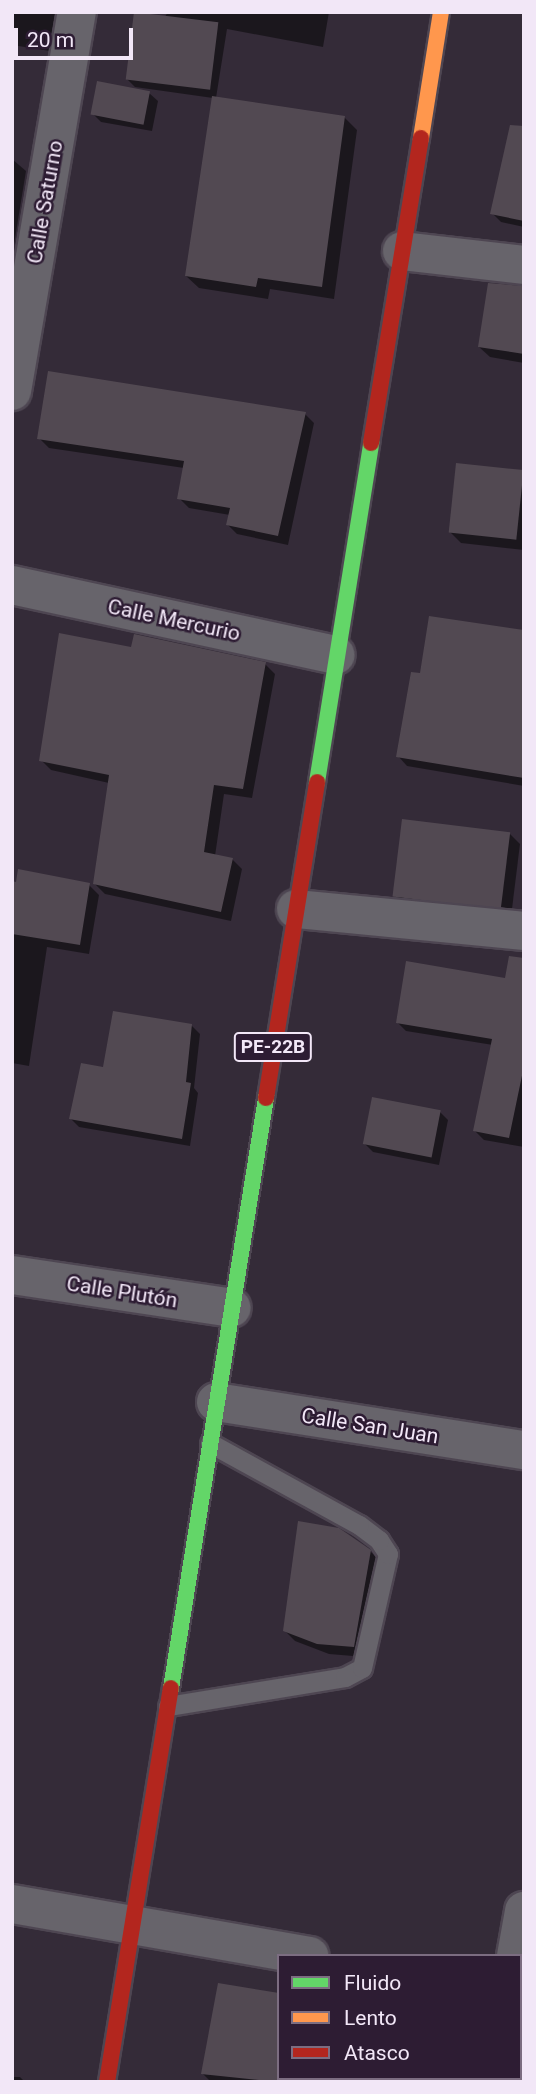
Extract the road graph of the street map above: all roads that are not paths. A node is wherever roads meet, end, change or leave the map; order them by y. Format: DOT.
graph roads {
  1 [pos="77,12"];
  2 [pos="442,12"];
  3 [pos="402,251"];
  4 [pos="524,265"];
  5 [pos="12,391"];
  6 [pos="12,585"];
  7 [pos="336,655"];
  8 [pos="296,909"];
  9 [pos="524,931"];
  10 [pos="12,1275"];
  11 [pos="232,1308"];
  12 [pos="216,1402"];
  13 [pos="210,1443"];
  14 [pos="524,1450"];
  15 [pos="168,1706"];
  16 [pos="12,1904"];
  17 [pos="524,1911"];
  18 [pos="133,1926"];
  19 [pos="297,1954"];
  20 [pos="516,1954"];
  21 [pos="107,2082"];
  1 -- 5 [label="street, Calle Saturno"];
  2 -- 3 [label="highway, PE-22B"];
  3 -- 4 [label="street"];
  3 -- 7 [label="highway, PE-22B"];
  6 -- 7 [label="street, Calle Mercurio"];
  7 -- 8 [label="highway, PE-22B"];
  8 -- 9 [label="street"];
  8 -- 11 [label="highway, PE-22B"];
  10 -- 11 [label="street, Calle Plutón"];
  11 -- 12 [label="highway, PE-22B"];
  12 -- 13 [label="highway, PE-22B"];
  12 -- 14 [label="street, Calle San Juan"];
  13 -- 15 [label="highway, PE-22B"];
  13 -- 15 [label="lane"];
  15 -- 18 [label="highway, PE-22B"];
  16 -- 18 [label="street"];
  17 -- 20 [label="street"];
  18 -- 19 [label="street"];
  18 -- 21 [label="highway, PE-22B"];
}
